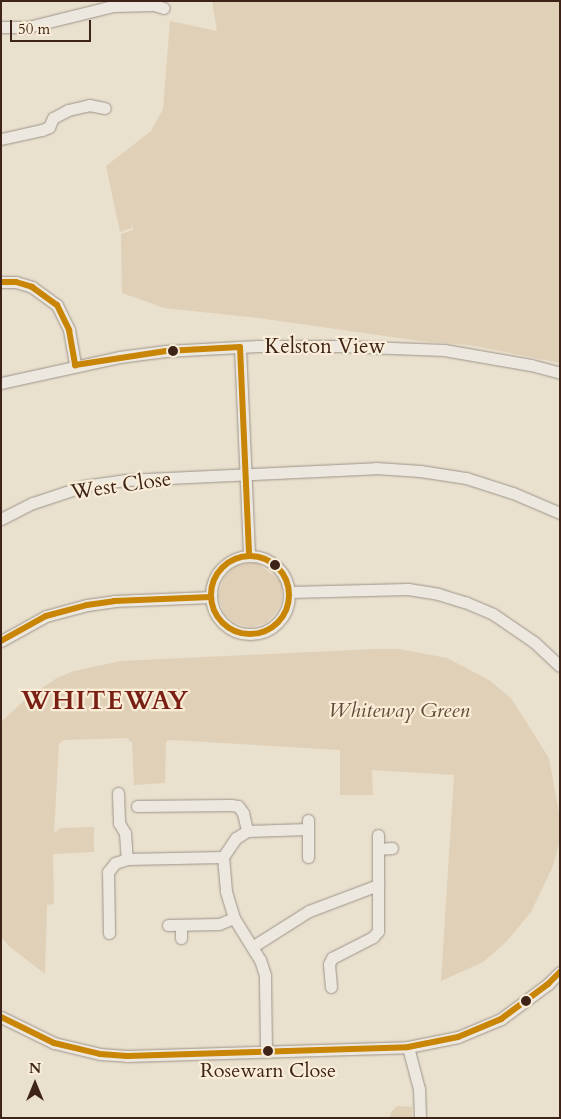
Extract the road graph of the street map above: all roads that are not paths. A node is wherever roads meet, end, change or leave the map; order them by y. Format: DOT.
graph roads {
  1 [pos="158,5"];
  2 [pos="1,27"];
  3 [pos="105,108"];
  4 [pos="1,139"];
  5 [pos="1,282"];
  6 [pos="240,347"];
  7 [pos="75,366"];
  8 [pos="560,373"];
  9 [pos="1,383"];
  10 [pos="246,474"];
  11 [pos="560,513"];
  12 [pos="1,519"];
  13 [pos="249,556"];
  14 [pos="290,592"];
  15 [pos="211,597"];
  16 [pos="1,641"];
  17 [pos="558,659"];
  18 [pos="118,793"];
  19 [pos="137,806"];
  20 [pos="247,831"];
  21 [pos="378,835"];
  22 [pos="392,848"];
  23 [pos="378,849"];
  24 [pos="308,856"];
  25 [pos="223,857"];
  26 [pos="127,859"];
  27 [pos="378,885"];
  28 [pos="234,918"];
  29 [pos="168,925"];
  30 [pos="181,925"];
  31 [pos="109,933"];
  32 [pos="182,938"];
  33 [pos="252,947"];
  34 [pos="560,972"];
  35 [pos="330,987"];
  36 [pos="1,1017"];
  37 [pos="408,1046"];
  38 [pos="266,1051"];
  39 [pos="420,1118"];
  1 -- 2 [label="street"];
  3 -- 4 [label="street"];
  5 -- 7 [label="street"];
  6 -- 7 [label="street, Kelston View"];
  6 -- 8 [label="street, Kelston View"];
  6 -- 10 [label="street"];
  7 -- 9 [label="street, Kelston View"];
  10 -- 11 [label="street, West Close"];
  10 -- 12 [label="street, West Close"];
  10 -- 13 [label="street"];
  13 -- 14 [label="street"];
  13 -- 15 [label="street"];
  14 -- 15 [label="street"];
  14 -- 17 [label="street"];
  15 -- 16 [label="street"];
  18 -- 26 [label="street"];
  19 -- 20 [label="street"];
  20 -- 24 [label="street"];
  20 -- 25 [label="street"];
  21 -- 23 [label="street"];
  22 -- 23 [label="street"];
  23 -- 27 [label="street"];
  25 -- 26 [label="street"];
  25 -- 28 [label="street"];
  26 -- 31 [label="street"];
  27 -- 33 [label="street"];
  27 -- 35 [label="street"];
  28 -- 30 [label="street"];
  28 -- 33 [label="street"];
  29 -- 30 [label="street"];
  30 -- 32 [label="street"];
  33 -- 38 [label="street"];
  34 -- 37 [label="street"];
  36 -- 38 [label="street"];
  37 -- 38 [label="street"];
  37 -- 39 [label="street"];
}
